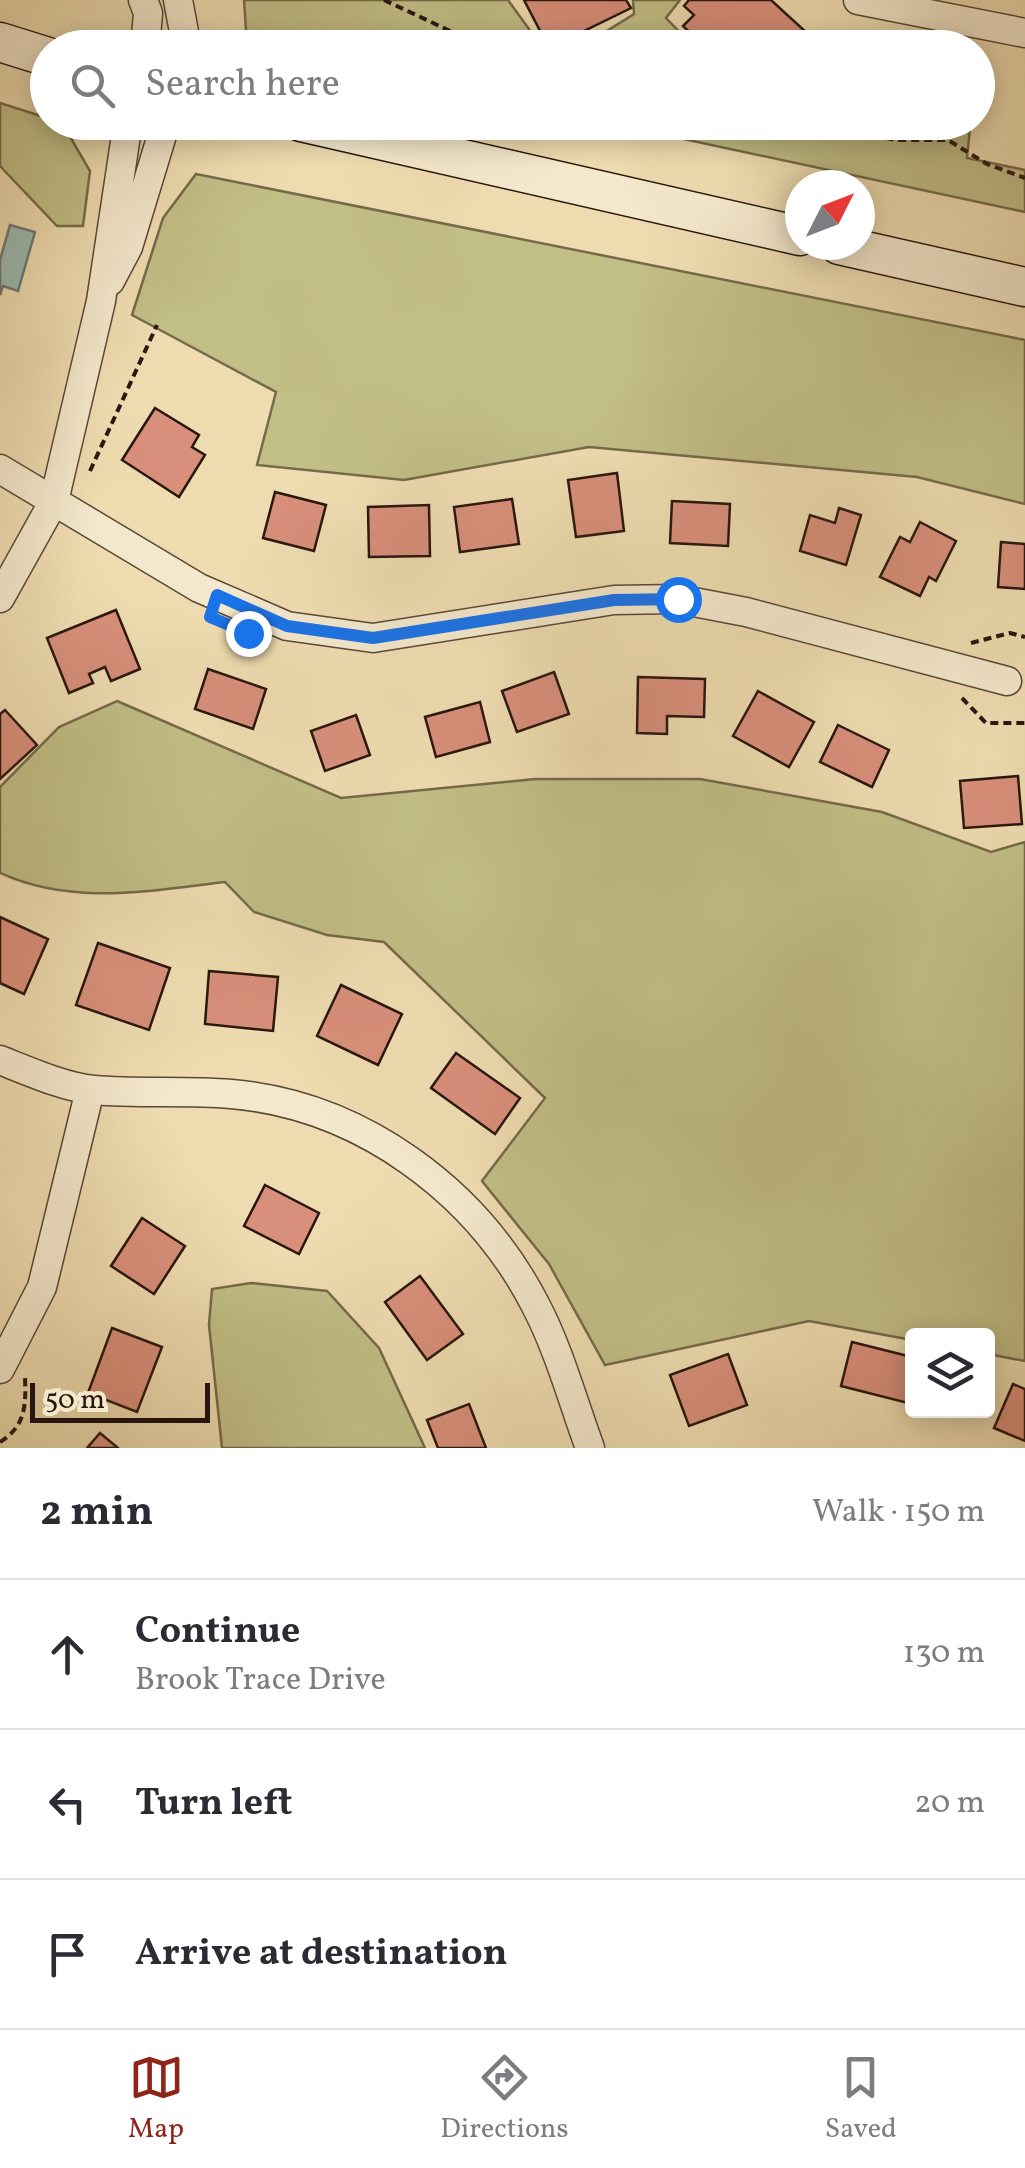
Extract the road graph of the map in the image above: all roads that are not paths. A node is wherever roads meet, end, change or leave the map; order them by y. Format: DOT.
graph roads {
  1 [pos="143,0"];
  2 [pos="178,0"];
  3 [pos="858,0"];
  4 [pos="146,30"];
  5 [pos="184,30"];
  6 [pos="1025,32"];
  7 [pos="0,42"];
  8 [pos="30,51"];
  9 [pos="125,140"];
  10 [pos="161,140"];
  11 [pos="379,140"];
  12 [pos="785,233"];
  13 [pos="875,253"];
  14 [pos="1025,287"];
  15 [pos="101,301"];
  16 [pos="0,469"];
  17 [pos="56,492"];
  18 [pos="0,598"];
  19 [pos="1007,681"];
  20 [pos="0,1060"];
  21 [pos="90,1090"];
  22 [pos="13,1370"];
  23 [pos="590,1448"];
  1 -- 4 [label="street"];
  2 -- 5 [label="street"];
  3 -- 6 [label="street"];
  7 -- 8 [label="main road"];
  9 -- 15 [label="street"];
  10 -- 15 [label="street"];
  11 -- 12 [label="main road"];
  13 -- 14 [label="main road"];
  15 -- 17 [label="street"];
  16 -- 17 [label="street"];
  17 -- 18 [label="street"];
  17 -- 19 [label="street"];
  20 -- 21 [label="street"];
  21 -- 22 [label="street"];
  21 -- 23 [label="street"];
}
